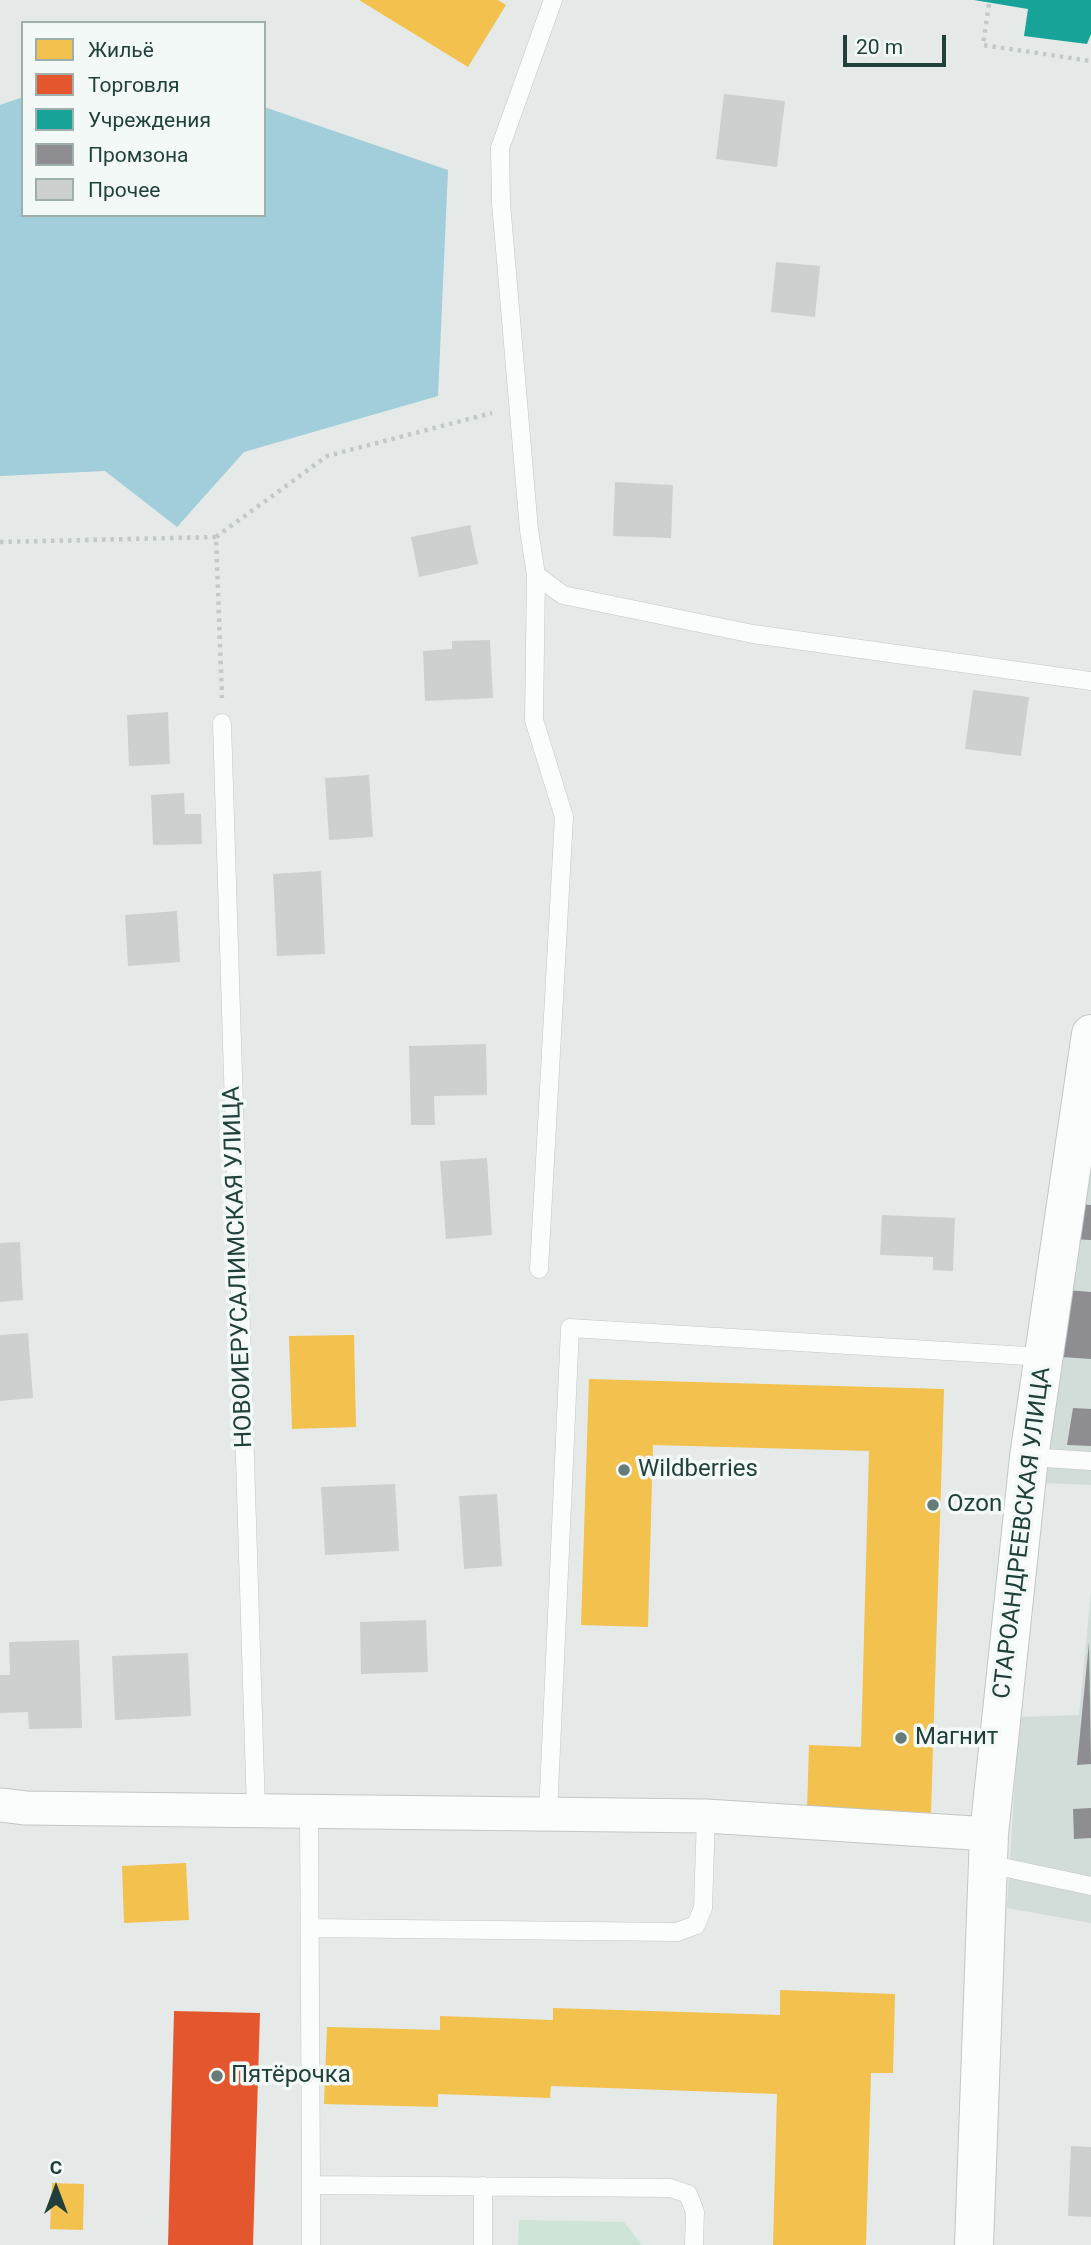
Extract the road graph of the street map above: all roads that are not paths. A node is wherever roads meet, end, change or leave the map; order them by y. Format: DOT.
graph roads {
  1 [pos="553,0"];
  2 [pos="536,575"];
  3 [pos="1091,681"];
  4 [pos="222,723"];
  5 [pos="1091,1034"];
  6 [pos="539,1269"];
  7 [pos="1044,1357"];
  8 [pos="1029,1457"];
  9 [pos="1091,1461"];
  10 [pos="0,1805"];
  11 [pos="256,1810"];
  12 [pos="310,1811"];
  13 [pos="548,1814"];
  14 [pos="706,1816"];
  15 [pos="988,1849"];
  16 [pos="1091,1886"];
  17 [pos="310,1928"];
  18 [pos="311,2185"];
  19 [pos="483,2186"];
  20 [pos="311,2245"];
  21 [pos="483,2245"];
  22 [pos="694,2245"];
  23 [pos="974,2245"];
  1 -- 2 [label="lane"];
  2 -- 3 [label="lane"];
  2 -- 6 [label="lane"];
  4 -- 11 [label="lane, НОВОИЕРУСАЛИМСКАЯ УЛИЦА"];
  5 -- 7 [label="street, СТАРОАНДРЕЕВСКАЯ УЛИЦА"];
  7 -- 8 [label="street, СТАРОАНДРЕЕВСКАЯ УЛИЦА"];
  7 -- 13 [label="lane"];
  8 -- 9 [label="lane"];
  8 -- 15 [label="street, СТАРОАНДРЕЕВСКАЯ УЛИЦА"];
  10 -- 11 [label="street"];
  11 -- 12 [label="street"];
  12 -- 13 [label="street"];
  12 -- 17 [label="lane"];
  13 -- 14 [label="street"];
  14 -- 15 [label="street"];
  14 -- 17 [label="lane"];
  15 -- 16 [label="lane"];
  15 -- 23 [label="street, СТАРОАНДРЕЕВСКАЯ УЛИЦА"];
  17 -- 18 [label="lane"];
  18 -- 19 [label="lane"];
  18 -- 20 [label="lane"];
  19 -- 21 [label="lane"];
  19 -- 22 [label="lane"];
}
